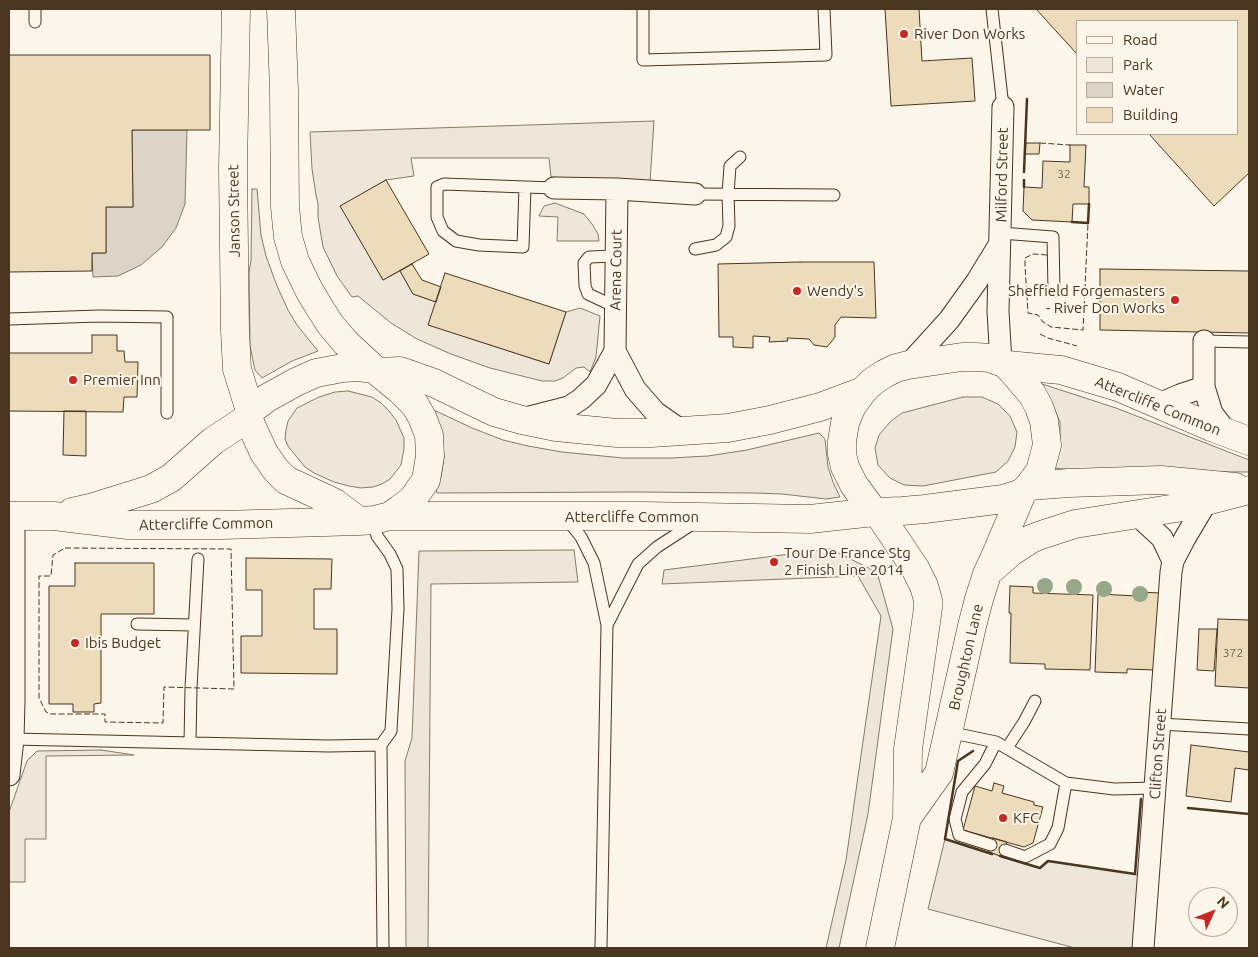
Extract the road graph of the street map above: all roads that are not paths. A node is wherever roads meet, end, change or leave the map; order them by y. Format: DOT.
graph roads {
  1 [pos="35,9"];
  2 [pos="236,9"];
  3 [pos="281,9"];
  4 [pos="643,9"];
  5 [pos="824,9"];
  6 [pos="992,9"];
  7 [pos="35,22"];
  8 [pos="1003,107"];
  9 [pos="740,157"];
  10 [pos="525,187"];
  11 [pos="554,188"];
  12 [pos="617,189"];
  13 [pos="695,194"];
  14 [pos="728,194"];
  15 [pos="834,195"];
  16 [pos="1000,238"];
  17 [pos="694,249"];
  18 [pos="616,256"];
  19 [pos="1054,291"];
  20 [pos="616,307"];
  21 [pos="9,319"];
  22 [pos="1204,342"];
  23 [pos="1249,342"];
  24 [pos="615,351"];
  25 [pos="1004,363"];
  26 [pos="908,365"];
  27 [pos="376,370"];
  28 [pos="1204,387"];
  29 [pos="863,391"];
  30 [pos="1159,404"];
  31 [pos="167,413"];
  32 [pos="249,415"];
  33 [pos="522,420"];
  34 [pos="682,431"];
  35 [pos="1239,437"];
  36 [pos="1249,489"];
  37 [pos="1025,490"];
  38 [pos="1207,501"];
  39 [pos="876,512"];
  40 [pos="1136,514"];
  41 [pos="12,516"];
  42 [pos="54,516"];
  43 [pos="565,516"];
  44 [pos="703,518"];
  45 [pos="374,519"];
  46 [pos="198,559"];
  47 [pos="1173,561"];
  48 [pos="987,574"];
  49 [pos="137,624"];
  50 [pos="194,625"];
  51 [pos="607,625"];
  52 [pos="12,701"];
  53 [pos="1035,701"];
  54 [pos="1160,724"];
  55 [pos="1249,730"];
  56 [pos="948,732"];
  57 [pos="13,739"];
  58 [pos="996,742"];
  59 [pos="190,743"];
  60 [pos="381,745"];
  61 [pos="1007,748"];
  62 [pos="9,775"];
  63 [pos="1066,784"];
  64 [pos="1156,788"];
  65 [pos="907,818"];
  66 [pos="991,845"];
  67 [pos="1005,850"];
  68 [pos="383,948"];
  69 [pos="601,948"];
  70 [pos="880,948"];
  71 [pos="1144,948"];
  1 -- 7 [label="lane"];
  2 -- 32 [label="main road, Janson Street"];
  3 -- 27 [label="main road"];
  4 -- 5 [label="lane"];
  6 -- 8 [label="lane"];
  8 -- 16 [label="street, Milford Street"];
  9 -- 14 [label="lane"];
  10 -- 10 [label="lane"];
  10 -- 11 [label="lane"];
  11 -- 12 [label="street"];
  12 -- 13 [label="street"];
  12 -- 18 [label="street, Arena Court"];
  13 -- 14 [label="lane"];
  14 -- 15 [label="lane"];
  14 -- 17 [label="lane"];
  16 -- 19 [label="lane"];
  16 -- 25 [label="street, Milford Street"];
  16 -- 26 [label="street, Milford Street"];
  18 -- 20 [label="street, Arena Court"];
  18 -- 20 [label="lane"];
  20 -- 24 [label="street, Arena Court"];
  21 -- 31 [label="lane"];
  22 -- 23 [label="lane"];
  22 -- 28 [label="street"];
  24 -- 33 [label="street, Arena Court"];
  24 -- 34 [label="street, Arena Court"];
  25 -- 26 [label="main road, Attercliffe Common"];
  25 -- 30 [label="main road, Attercliffe Common"];
  25 -- 37 [label="main road, Broughton Lane"];
  26 -- 29 [label="main road, Attercliffe Common"];
  27 -- 32 [label="main road"];
  27 -- 33 [label="main road"];
  27 -- 45 [label="main road"];
  28 -- 30 [label="street"];
  28 -- 35 [label="street"];
  29 -- 34 [label="main road"];
  29 -- 39 [label="main road, Broughton Lane"];
  30 -- 35 [label="main road, Attercliffe Common"];
  32 -- 42 [label="main road, Attercliffe Common"];
  32 -- 45 [label="main road"];
  33 -- 34 [label="main road"];
  36 -- 37 [label="main road"];
  36 -- 38 [label="main road"];
  37 -- 39 [label="main road, Attercliffe Common"];
  37 -- 48 [label="main road, Broughton Lane"];
  38 -- 40 [label="main road"];
  38 -- 47 [label="street, Clifton Street"];
  39 -- 44 [label="main road, Attercliffe Common"];
  39 -- 65 [label="main road, Broughton Lane"];
  40 -- 47 [label="street"];
  40 -- 48 [label="main road"];
  41 -- 42 [label="main road, Attercliffe Common"];
  41 -- 52 [label="street"];
  42 -- 45 [label="main road, Attercliffe Common"];
  43 -- 44 [label="main road, Attercliffe Common"];
  43 -- 45 [label="main road, Attercliffe Common"];
  43 -- 51 [label="lane"];
  44 -- 51 [label="lane"];
  45 -- 60 [label="lane"];
  46 -- 50 [label="lane"];
  47 -- 54 [label="street, Clifton Street"];
  48 -- 56 [label="main road, Broughton Lane"];
  49 -- 50 [label="lane"];
  50 -- 59 [label="lane"];
  51 -- 69 [label="lane"];
  52 -- 57 [label="street"];
  53 -- 61 [label="lane"];
  54 -- 55 [label="lane"];
  54 -- 64 [label="street, Clifton Street"];
  56 -- 58 [label="lane"];
  56 -- 65 [label="main road, Broughton Lane"];
  57 -- 59 [label="lane"];
  57 -- 62 [label="street"];
  58 -- 61 [label="lane"];
  58 -- 66 [label="lane"];
  59 -- 60 [label="lane"];
  60 -- 68 [label="lane"];
  61 -- 63 [label="lane"];
  63 -- 64 [label="lane"];
  63 -- 67 [label="lane"];
  64 -- 71 [label="street, Clifton Street"];
  65 -- 70 [label="main road, Broughton Lane"];
}
